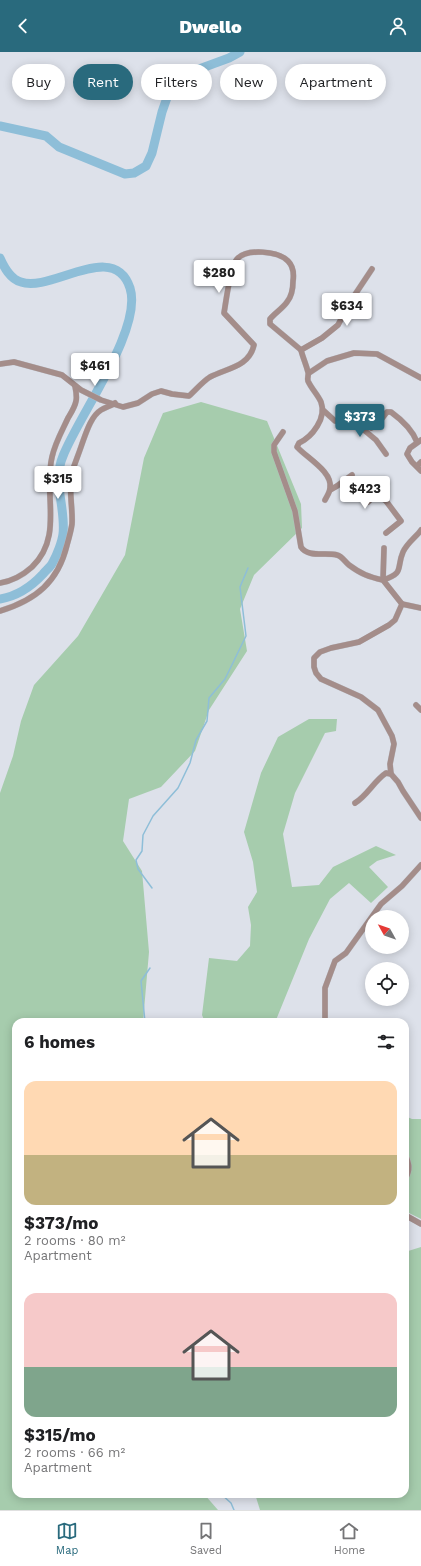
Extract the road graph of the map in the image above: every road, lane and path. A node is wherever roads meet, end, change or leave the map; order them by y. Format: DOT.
graph roads {
  1 [pos="372,269"];
  2 [pos="301,350"];
  3 [pos="0,364"];
  4 [pos="309,374"];
  5 [pos="421,378"];
  6 [pos="75,386"];
  7 [pos="115,403"];
  8 [pos="323,410"];
  9 [pos="359,419"];
  10 [pos="283,432"];
  11 [pos="419,441"];
  12 [pos="386,454"];
  13 [pos="420,466"];
  14 [pos="352,475"];
  15 [pos="344,480"];
  16 [pos="387,484"];
  17 [pos="330,490"];
  18 [pos="376,494"];
  19 [pos="325,500"];
  20 [pos="421,530"];
  21 [pos="386,533"];
  22 [pos="384,548"];
  23 [pos="383,580"];
  24 [pos="0,583"];
  25 [pos="402,604"];
  26 [pos="421,608"];
  27 [pos="0,611"];
  28 [pos="416,705"];
  29 [pos="421,710"];
  30 [pos="391,774"];
  31 [pos="354,803"];
  32 [pos="421,818"];
  33 [pos="421,865"];
  34 [pos="325,1018"];
  35 [pos="409,1217"];
  36 [pos="421,1224"];
  1 -- 2 [label="street"];
  2 -- 4 [label="street"];
  2 -- 7 [label="street"];
  3 -- 6 [label="street"];
  4 -- 5 [label="street"];
  4 -- 8 [label="street"];
  6 -- 7 [label="street"];
  6 -- 24 [label="street"];
  7 -- 27 [label="street"];
  8 -- 9 [label="street"];
  8 -- 17 [label="street"];
  9 -- 11 [label="street"];
  9 -- 12 [label="street"];
  10 -- 23 [label="street"];
  11 -- 13 [label="street"];
  14 -- 15 [label="street"];
  15 -- 17 [label="street"];
  15 -- 18 [label="street"];
  16 -- 18 [label="street"];
  17 -- 19 [label="street"];
  18 -- 21 [label="street"];
  20 -- 23 [label="street"];
  22 -- 23 [label="street"];
  23 -- 25 [label="street"];
  25 -- 26 [label="street"];
  25 -- 30 [label="street"];
  28 -- 29 [label="street"];
  30 -- 31 [label="street"];
  30 -- 32 [label="street"];
  33 -- 34 [label="street"];
  35 -- 36 [label="street"];
}
